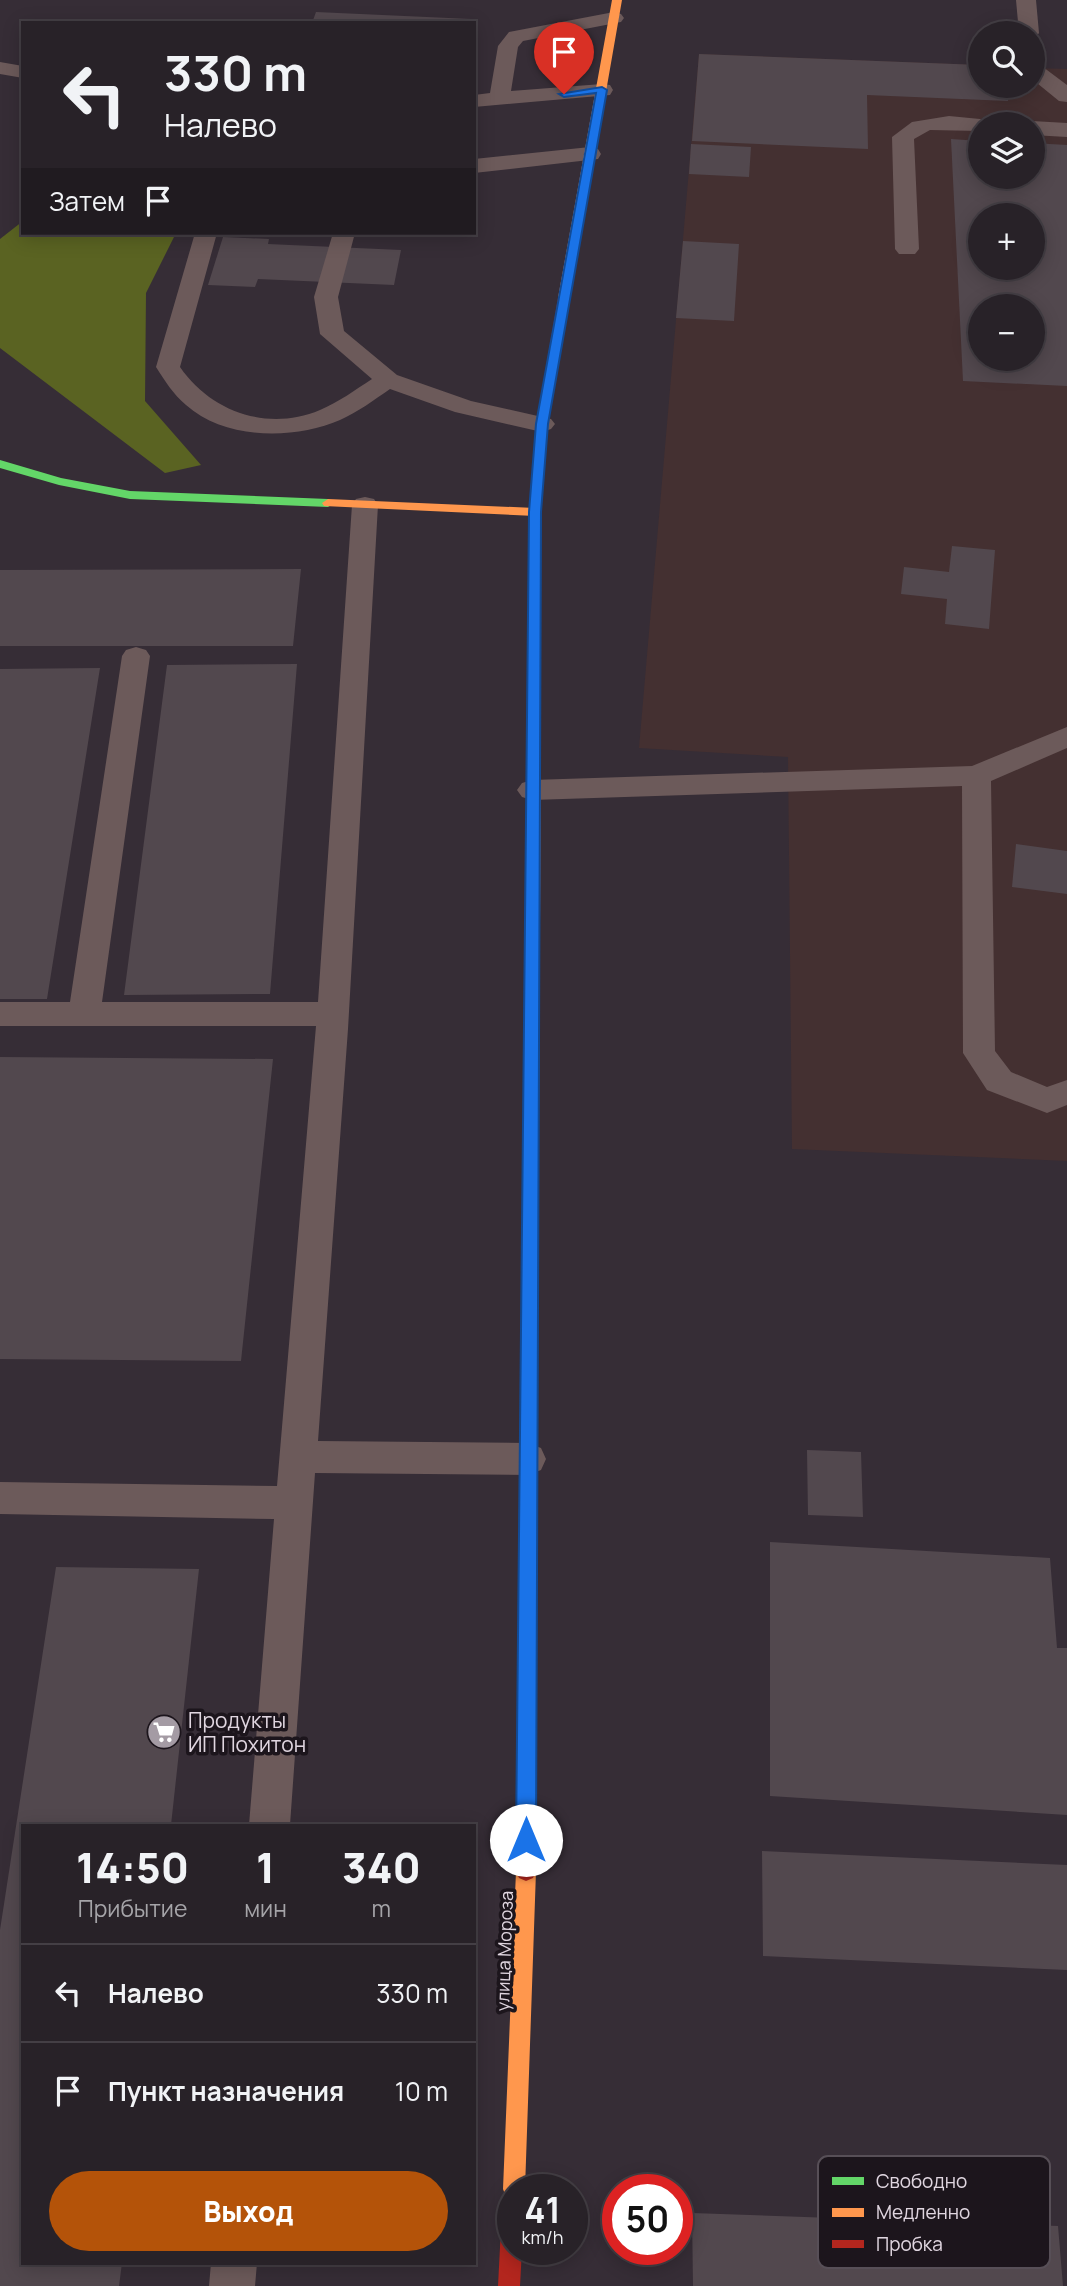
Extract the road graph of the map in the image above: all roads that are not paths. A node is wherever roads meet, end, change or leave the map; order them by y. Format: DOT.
graph roads {
  1 [pos="1026,0"];
  2 [pos="634,6"];
  3 [pos="616,9"];
  4 [pos="1028,21"];
  5 [pos="0,68"];
  6 [pos="21,72"];
  7 [pos="1045,78"];
  8 [pos="602,90"];
  9 [pos="1067,96"];
  10 [pos="499,100"];
  11 [pos="476,101"];
  12 [pos="968,124"];
  13 [pos="1045,129"];
  14 [pos="1067,130"];
  15 [pos="590,153"];
  16 [pos="476,166"];
  17 [pos="205,235"];
  18 [pos="343,235"];
  19 [pos="907,249"];
  20 [pos="387,380"];
  21 [pos="542,424"];
  22 [pos="0,464"];
  23 [pos="365,505"];
  24 [pos="535,512"];
  25 [pos="136,656"];
  26 [pos="1067,737"];
  27 [pos="976,775"];
  28 [pos="532,790"];
  29 [pos="0,1014"];
  30 [pos="84,1014"];
  31 [pos="333,1014"];
  32 [pos="1067,1092"];
  33 [pos="298,1457"];
  34 [pos="528,1459"];
  35 [pos="0,1498"];
  36 [pos="294,1503"];
  37 [pos="269,1824"];
  38 [pos="515,2174"];
  39 [pos="234,2265"];
  40 [pos="510,2265"];
  41 [pos="232,2286"];
  42 [pos="509,2286"];
  1 -- 4 [label="lane"];
  2 -- 3 [label="main road"];
  3 -- 8 [label="main road, улица Мороза"];
  3 -- 10 [label="lane"];
  5 -- 6 [label="lane"];
  7 -- 9 [label="lane"];
  8 -- 10 [label="lane"];
  8 -- 15 [label="main road, улица Мороза"];
  10 -- 11 [label="lane"];
  12 -- 19 [label="lane"];
  13 -- 14 [label="lane"];
  15 -- 16 [label="lane"];
  15 -- 21 [label="main road, улица Мороза"];
  17 -- 20 [label="lane"];
  18 -- 20 [label="lane"];
  20 -- 21 [label="lane"];
  21 -- 24 [label="main road, улица Мороза"];
  22 -- 23 [label="main road"];
  23 -- 24 [label="main road"];
  23 -- 31 [label="lane"];
  24 -- 28 [label="main road, улица Мороза"];
  25 -- 30 [label="lane"];
  26 -- 27 [label="lane"];
  27 -- 28 [label="lane"];
  27 -- 32 [label="lane"];
  28 -- 34 [label="main road, улица Мороза"];
  29 -- 30 [label="lane"];
  30 -- 31 [label="lane"];
  31 -- 33 [label="lane"];
  33 -- 34 [label="lane"];
  33 -- 36 [label="lane"];
  34 -- 38 [label="main road, улица Мороза"];
  35 -- 36 [label="lane"];
  36 -- 37 [label="lane"];
  39 -- 41 [label="lane"];
  40 -- 42 [label="main road"];
}
